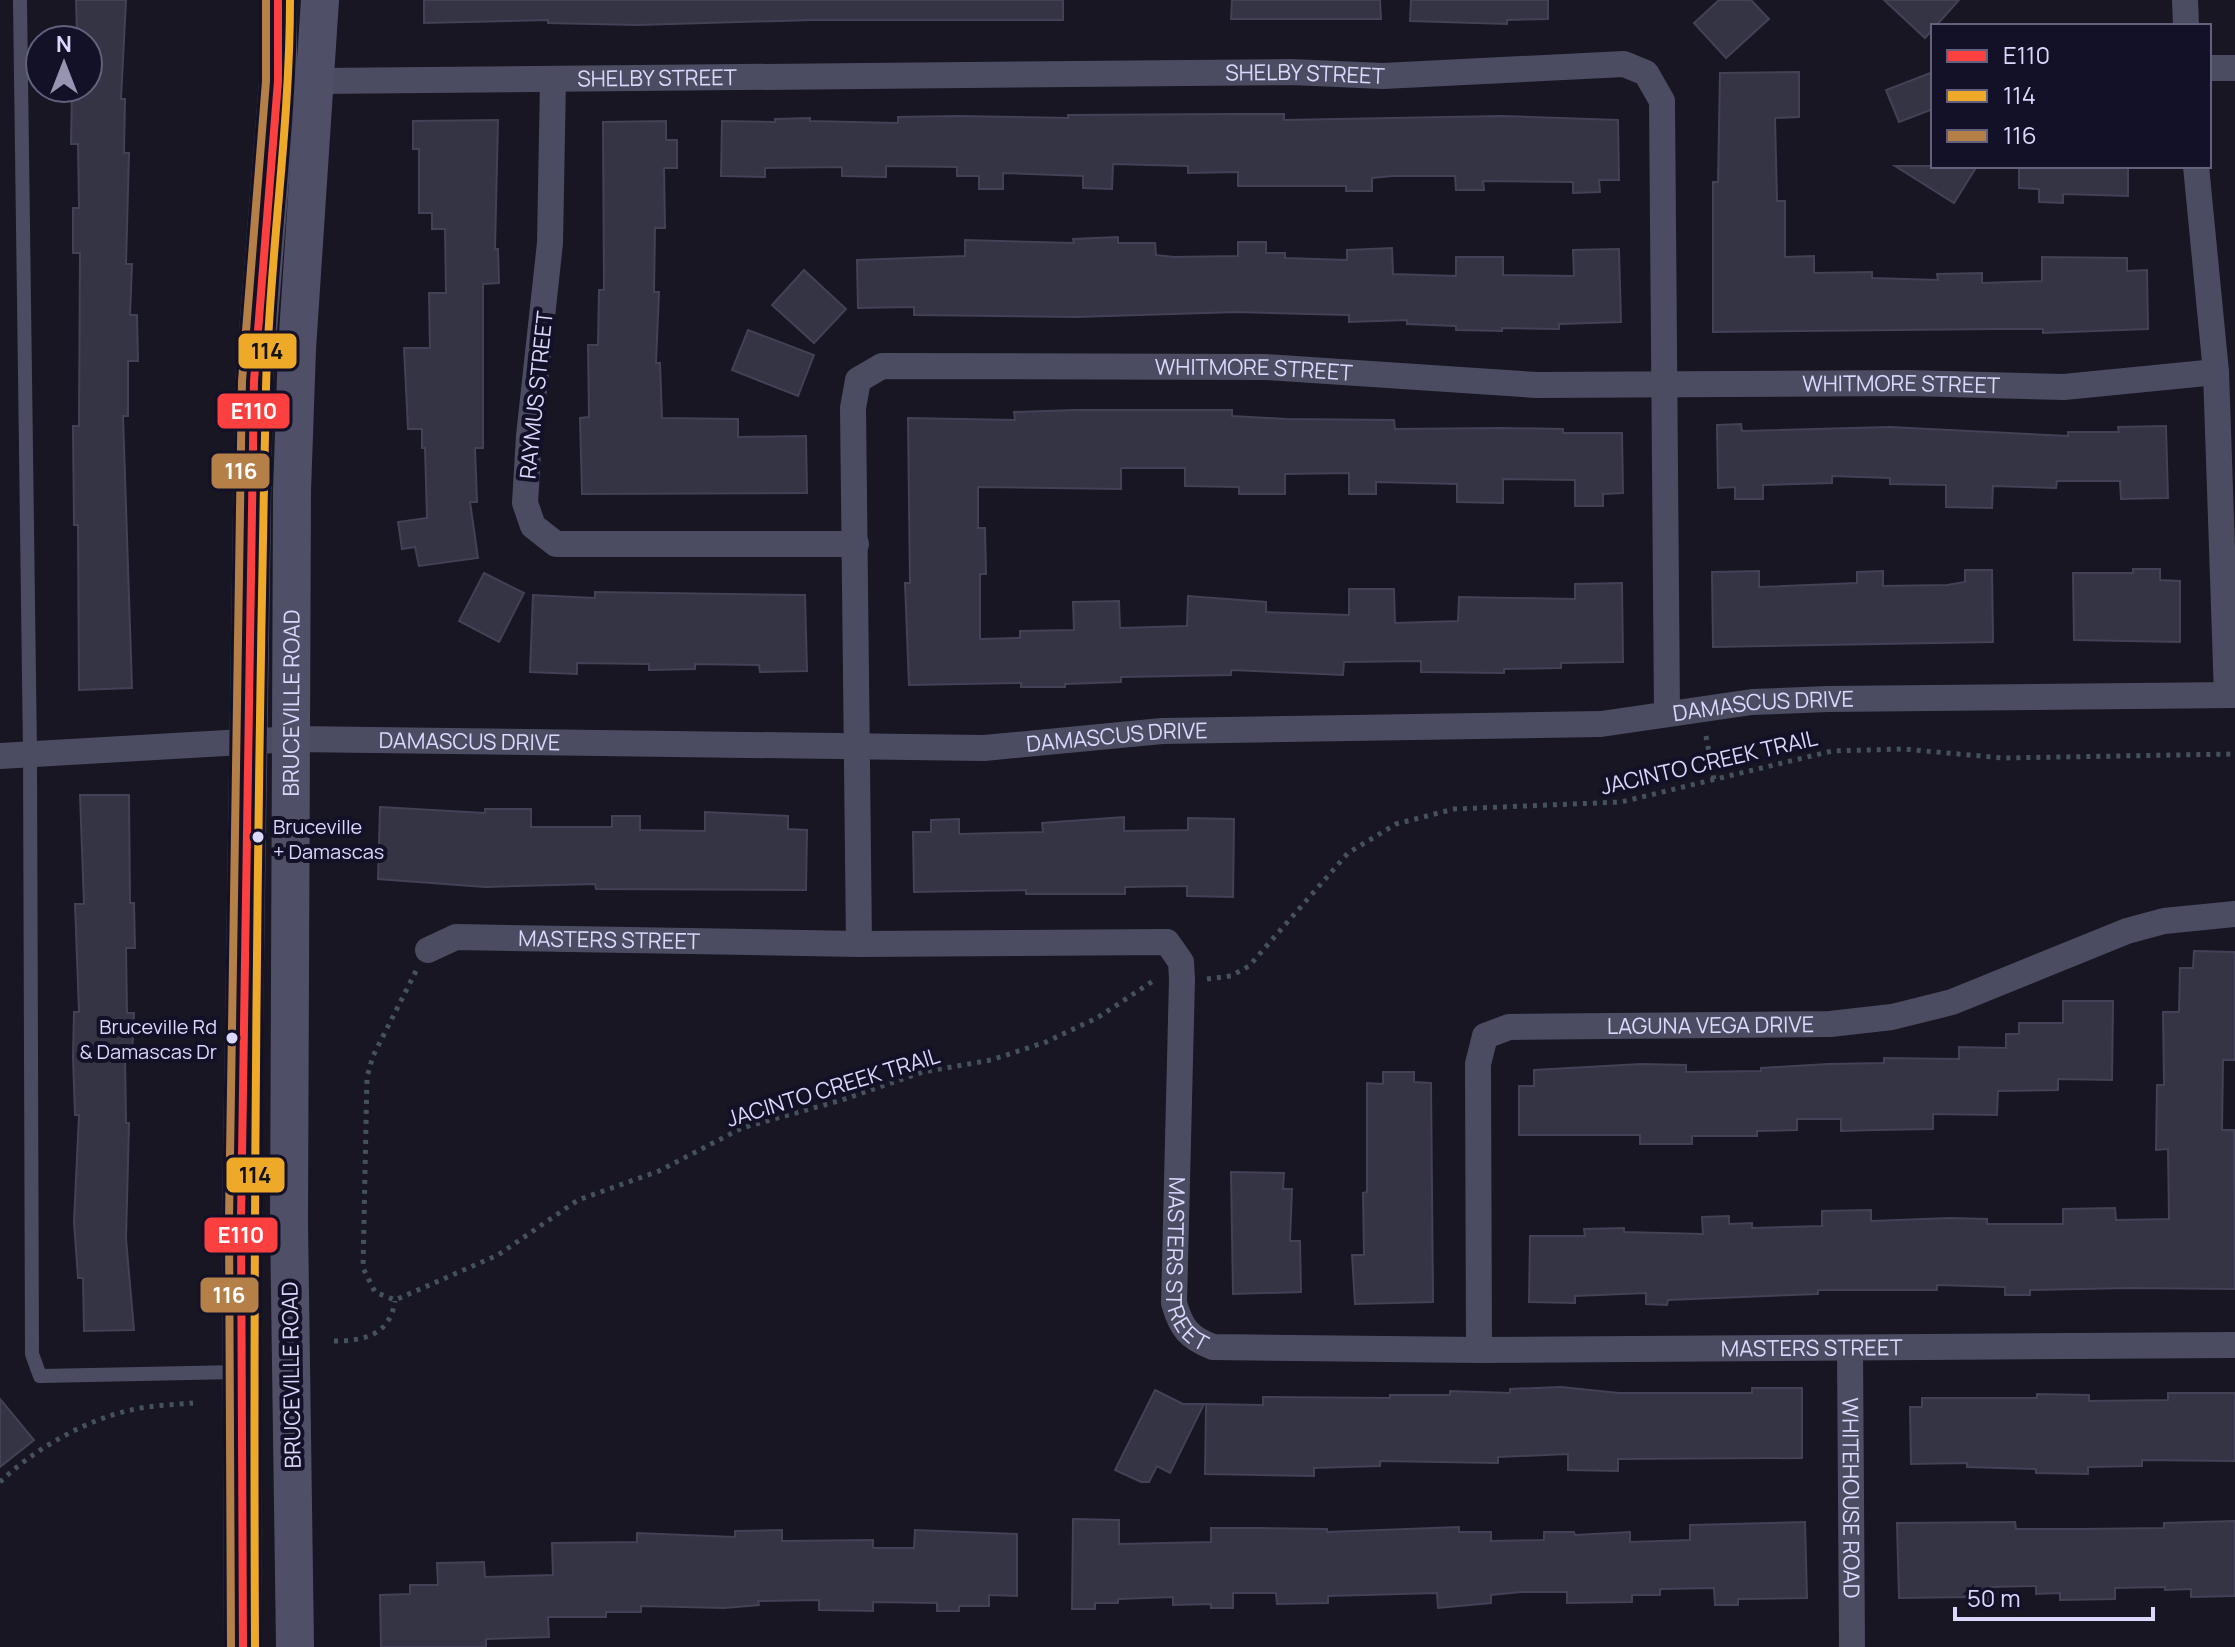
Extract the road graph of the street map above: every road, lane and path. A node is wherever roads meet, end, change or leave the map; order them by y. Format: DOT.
graph roads {
  1 [pos="20,0"];
  2 [pos="278,0"];
  3 [pos="320,0"];
  4 [pos="2185,0"];
  5 [pos="2186,24"];
  6 [pos="2211,68"];
  7 [pos="2235,68"];
  8 [pos="553,79"];
  9 [pos="317,81"];
  10 [pos="2196,168"];
  11 [pos="2216,372"];
  12 [pos="1665,384"];
  13 [pos="856,544"];
  14 [pos="2231,695"];
  15 [pos="1667,713"];
  16 [pos="1706,736"];
  17 [pos="294,739"];
  18 [pos="250,743"];
  19 [pos="858,745"];
  20 [pos="30,752"];
  21 [pos="2235,754"];
  22 [pos="0,756"];
  23 [pos="1714,780"];
  24 [pos="2235,914"];
  25 [pos="859,944"];
  26 [pos="428,950"];
  27 [pos="1156,979"];
  28 [pos="1207,979"];
  29 [pos="404,995"];
  30 [pos="395,1300"];
  31 [pos="334,1341"];
  32 [pos="2235,1345"];
  33 [pos="1850,1348"];
  34 [pos="1479,1350"];
  35 [pos="241,1372"];
  36 [pos="193,1403"];
  37 [pos="0,1482"];
  38 [pos="243,1647"];
  39 [pos="295,1647"];
  40 [pos="1852,1647"];
  1 -- 20 [label="lane"];
  2 -- 18 [label="main road, BRUCEVILLE ROAD"];
  3 -- 9 [label="main road, BRUCEVILLE ROAD"];
  4 -- 5 [label="street"];
  6 -- 7 [label="street"];
  8 -- 9 [label="street, SHELBY STREET"];
  8 -- 12 [label="street, SHELBY STREET"];
  8 -- 13 [label="street, RAYMUS STREET"];
  9 -- 17 [label="main road, BRUCEVILLE ROAD"];
  10 -- 11 [label="street"];
  11 -- 12 [label="street, WHITMORE STREET"];
  11 -- 14 [label="street"];
  12 -- 13 [label="street, WHITMORE STREET"];
  12 -- 15 [label="street, SHELBY STREET"];
  13 -- 19 [label="street, WHITMORE STREET"];
  14 -- 15 [label="street, DAMASCUS DRIVE"];
  15 -- 19 [label="street, DAMASCUS DRIVE"];
  16 -- 23 [label="path"];
  17 -- 18 [label="street, DAMASCUS DRIVE"];
  17 -- 19 [label="street, DAMASCUS DRIVE"];
  17 -- 39 [label="main road, BRUCEVILLE ROAD"];
  18 -- 20 [label="street, DAMASCUS DRIVE"];
  18 -- 35 [label="main road, BRUCEVILLE ROAD"];
  19 -- 25 [label="street, WHITMORE STREET"];
  20 -- 22 [label="street, DAMASCUS DRIVE"];
  20 -- 35 [label="lane"];
  21 -- 23 [label="path, JACINTO CREEK TRAIL"];
  23 -- 28 [label="path, JACINTO CREEK TRAIL"];
  24 -- 34 [label="street, LAGUNA VEGA DRIVE"];
  25 -- 26 [label="street, MASTERS STREET"];
  25 -- 34 [label="street, MASTERS STREET"];
  27 -- 30 [label="path, JACINTO CREEK TRAIL"];
  29 -- 30 [label="path"];
  30 -- 31 [label="path"];
  32 -- 33 [label="street, MASTERS STREET"];
  33 -- 34 [label="street, MASTERS STREET"];
  33 -- 40 [label="street, WHITEHOUSE ROAD"];
  35 -- 38 [label="main road, BRUCEVILLE ROAD"];
  36 -- 37 [label="path"];
}
